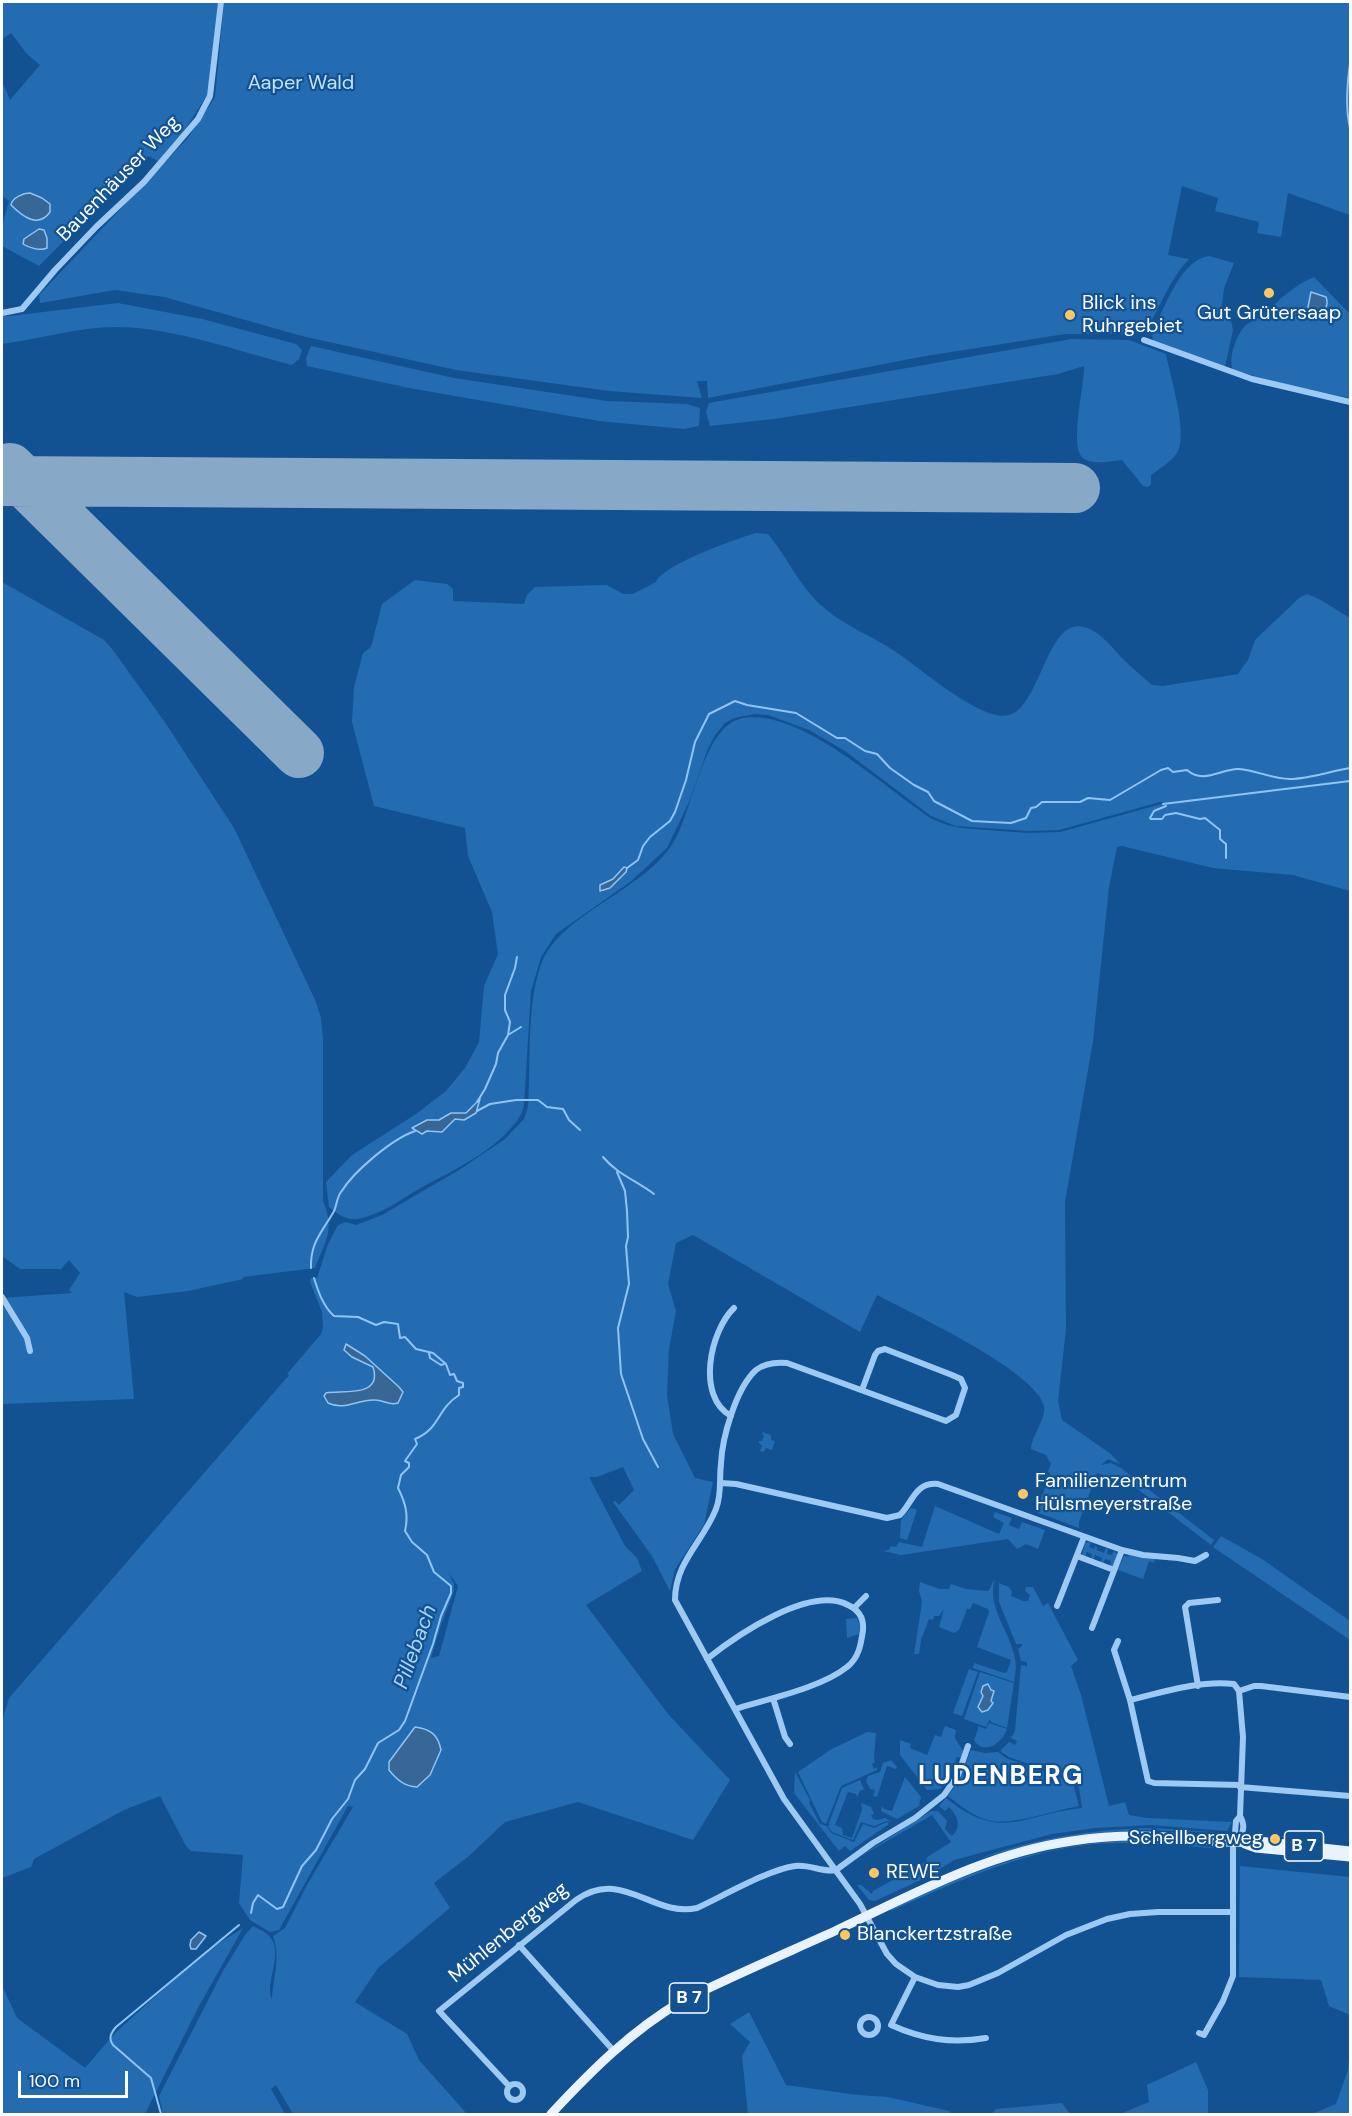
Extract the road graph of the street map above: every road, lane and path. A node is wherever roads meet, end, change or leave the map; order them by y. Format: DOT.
graph roads {
  1 [pos="220,2"];
  2 [pos="2,313"];
  3 [pos="1144,340"];
  4 [pos="1350,402"];
  5 [pos="2,1297"];
  6 [pos="734,1308"];
  7 [pos="30,1351"];
  8 [pos="862,1390"];
  9 [pos="731,1416"];
  10 [pos="721,1483"];
  11 [pos="1084,1536"];
  12 [pos="1122,1550"];
  13 [pos="1206,1555"];
  14 [pos="1077,1556"];
  15 [pos="1114,1570"];
  16 [pos="866,1596"];
  17 [pos="1218,1600"];
  18 [pos="1058,1606"];
  19 [pos="854,1608"];
  20 [pos="1092,1628"];
  21 [pos="1118,1641"];
  22 [pos="707,1659"];
  23 [pos="1198,1686"];
  24 [pos="1239,1691"];
  25 [pos="1350,1697"];
  26 [pos="773,1698"];
  27 [pos="1130,1700"];
  28 [pos="735,1709"];
  29 [pos="790,1744"];
  30 [pos="968,1746"];
  31 [pos="1240,1786"];
  32 [pos="1350,1796"];
  33 [pos="1239,1842"];
  34 [pos="1350,1851"];
  35 [pos="1350,1857"];
  36 [pos="836,1870"];
  37 [pos="1233,1912"];
  38 [pos="867,1915"];
  39 [pos="519,1945"];
  40 [pos="915,1977"];
  41 [pos="891,2025"];
  42 [pos="878,2026"];
  43 [pos="1199,2033"];
  44 [pos="986,2038"];
  45 [pos="613,2050"];
  46 [pos="509,2086"];
  47 [pos="551,2115"];
  1 -- 2 [label="street, Bauenhäuser Weg"];
  3 -- 4 [label="street"];
  5 -- 7 [label="street"];
  6 -- 9 [label="street"];
  8 -- 8 [label="street"];
  8 -- 9 [label="street"];
  9 -- 10 [label="street"];
  10 -- 11 [label="street"];
  10 -- 22 [label="street"];
  11 -- 12 [label="street"];
  11 -- 14 [label="street"];
  12 -- 13 [label="street"];
  12 -- 15 [label="street"];
  14 -- 15 [label="street"];
  14 -- 18 [label="street"];
  15 -- 20 [label="street"];
  16 -- 19 [label="street"];
  17 -- 23 [label="street"];
  19 -- 22 [label="street"];
  19 -- 26 [label="street"];
  21 -- 27 [label="street"];
  22 -- 28 [label="street"];
  23 -- 24 [label="street"];
  23 -- 27 [label="street"];
  24 -- 25 [label="street"];
  24 -- 31 [label="street"];
  26 -- 28 [label="street"];
  26 -- 29 [label="street"];
  27 -- 31 [label="street"];
  28 -- 36 [label="street"];
  30 -- 36 [label="street"];
  31 -- 32 [label="street"];
  31 -- 33 [label="street"];
  33 -- 34 [label="main road, B 7"];
  33 -- 35 [label="main road, B 7"];
  33 -- 37 [label="street"];
  33 -- 38 [label="main road, B 7"];
  36 -- 38 [label="street"];
  36 -- 39 [label="street, Mühlenbergweg"];
  37 -- 40 [label="street"];
  37 -- 43 [label="street"];
  38 -- 40 [label="street"];
  38 -- 45 [label="main road, B 7"];
  39 -- 45 [label="street"];
  39 -- 46 [label="street, Mühlenbergweg"];
  40 -- 41 [label="street"];
  41 -- 42 [label="street"];
  41 -- 44 [label="street"];
  45 -- 47 [label="main road, B 7"];
}
